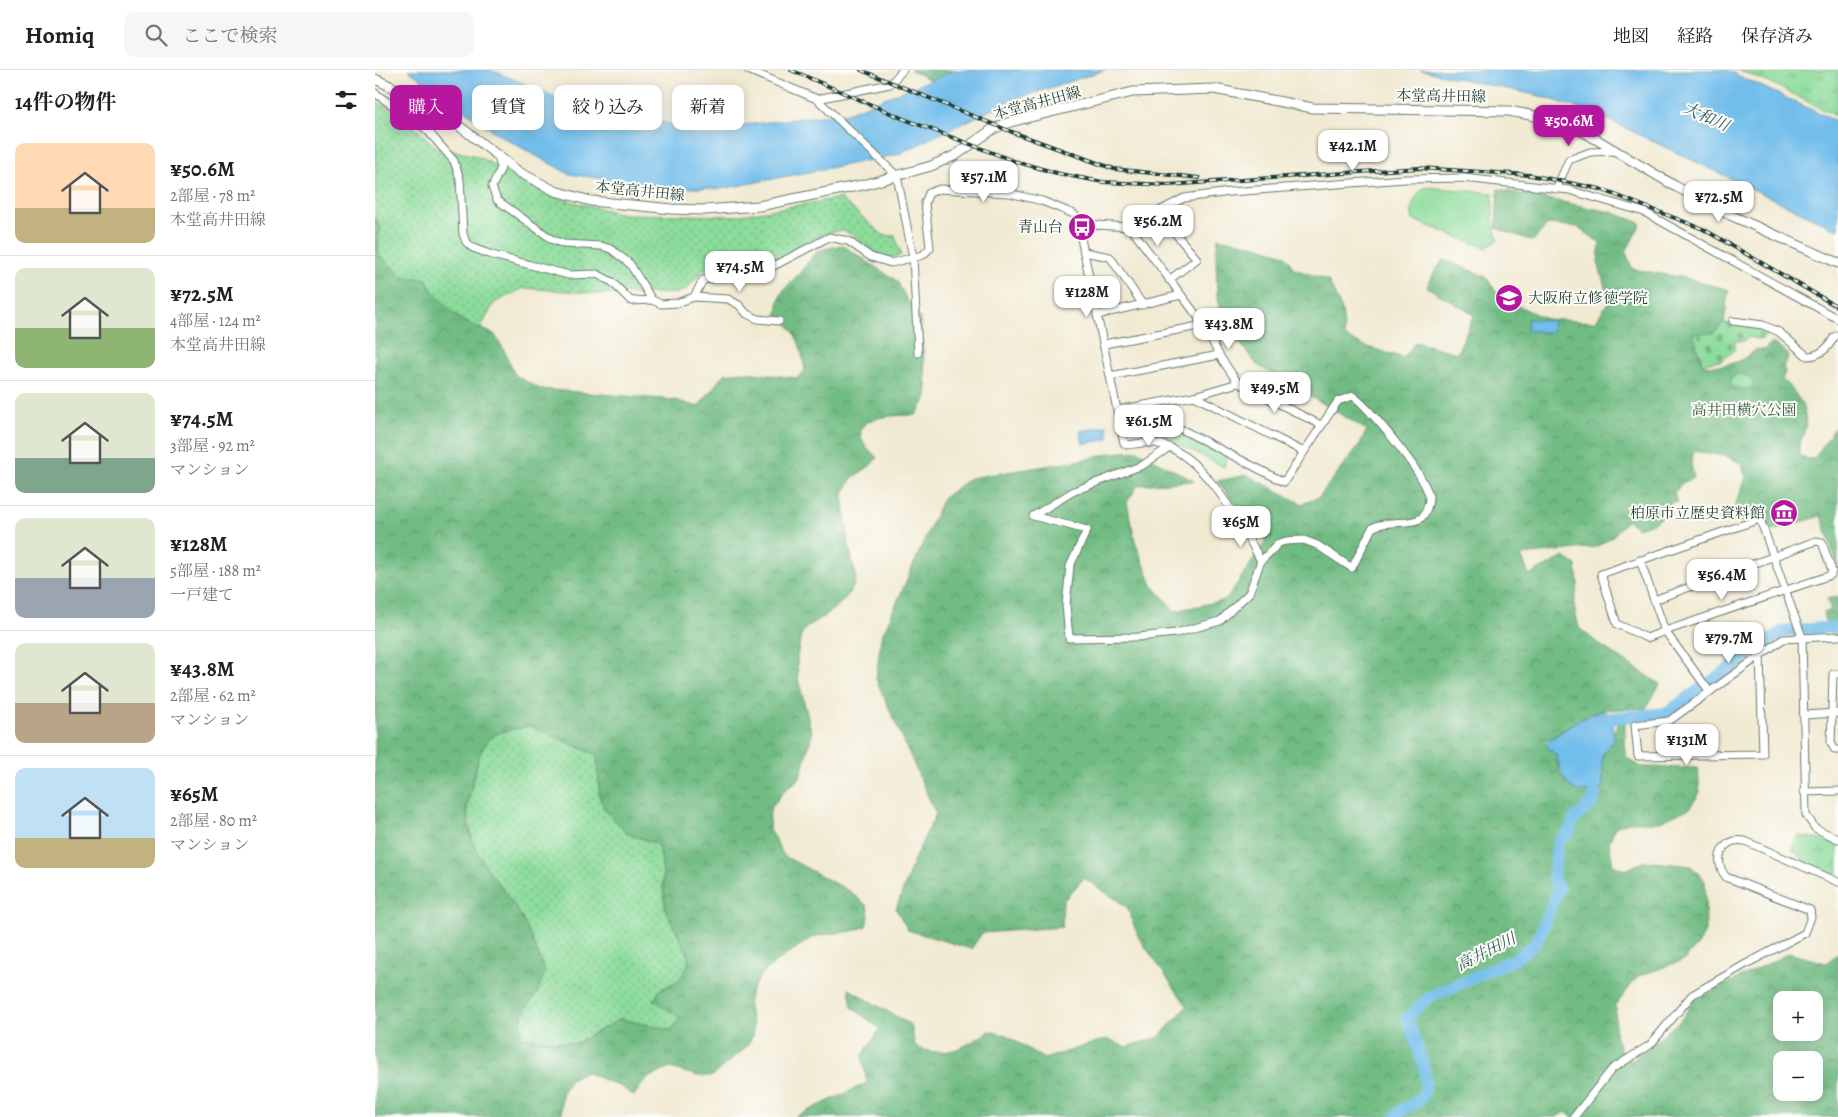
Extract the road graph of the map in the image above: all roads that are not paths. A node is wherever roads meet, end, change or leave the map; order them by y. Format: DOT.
graph roads {
  1 [pos="748,70"];
  2 [pos="903,70"];
  3 [pos="375,79"];
  4 [pos="375,93"];
  5 [pos="820,101"];
  6 [pos="1616,151"];
  7 [pos="498,157"];
  8 [pos="897,176"];
  9 [pos="1556,189"];
  10 [pos="1079,224"];
  11 [pos="1084,252"];
  12 [pos="913,257"];
  13 [pos="1838,263"];
  14 [pos="1169,280"];
  15 [pos="1181,295"];
  16 [pos="694,297"];
  17 [pos="652,300"];
  18 [pos="1143,305"];
  19 [pos="1097,315"];
  20 [pos="1838,319"];
  21 [pos="779,321"];
  22 [pos="1733,321"];
  23 [pos="1204,326"];
  24 [pos="1838,335"];
  25 [pos="1103,344"];
  26 [pos="917,353"];
  27 [pos="1219,354"];
  28 [pos="1110,376"];
  29 [pos="1239,383"];
  30 [pos="1194,396"];
  31 [pos="1138,407"];
  32 [pos="1117,410"];
  33 [pos="1321,425"];
  34 [pos="1168,448"];
  35 [pos="1304,452"];
  36 [pos="1774,556"];
  37 [pos="1261,560"];
  38 [pos="1640,560"];
  39 [pos="1786,591"];
  40 [pos="1654,600"];
  41 [pos="1665,631"];
  42 [pos="1800,631"];
  43 [pos="1838,636"];
  44 [pos="1761,654"];
  45 [pos="1838,674"];
  46 [pos="1707,687"];
  47 [pos="1835,713"];
  48 [pos="1803,715"];
  49 [pos="1838,750"];
  50 [pos="1838,790"];
  51 [pos="1804,792"];
  52 [pos="1838,839"];
  53 [pos="1838,882"];
  54 [pos="1574,1117"];
  1 -- 5 [label="street"];
  2 -- 5 [label="street"];
  3 -- 7 [label="main road, 本堂高井田線"];
  4 -- 17 [label="street"];
  5 -- 8 [label="street"];
  6 -- 8 [label="main road, 本堂高井田線"];
  6 -- 9 [label="street"];
  6 -- 13 [label="main road, 本堂高井田線"];
  7 -- 8 [label="main road, 本堂高井田線"];
  7 -- 17 [label="street"];
  8 -- 12 [label="street"];
  9 -- 14 [label="street"];
  9 -- 20 [label="street"];
  10 -- 11 [label="street"];
  10 -- 12 [label="street"];
  10 -- 14 [label="street"];
  11 -- 18 [label="street"];
  11 -- 19 [label="street"];
  12 -- 16 [label="street"];
  12 -- 26 [label="street"];
  14 -- 15 [label="street"];
  15 -- 18 [label="street"];
  15 -- 23 [label="street"];
  16 -- 17 [label="street"];
  16 -- 21 [label="street"];
  18 -- 19 [label="street"];
  19 -- 25 [label="street"];
  22 -- 24 [label="street"];
  23 -- 25 [label="street"];
  23 -- 27 [label="street"];
  25 -- 28 [label="street"];
  27 -- 28 [label="street"];
  27 -- 29 [label="street"];
  28 -- 32 [label="street"];
  29 -- 30 [label="street"];
  29 -- 33 [label="street"];
  30 -- 31 [label="street"];
  30 -- 35 [label="street"];
  31 -- 32 [label="street"];
  31 -- 35 [label="street"];
  32 -- 34 [label="street"];
  33 -- 35 [label="street"];
  33 -- 37 [label="street"];
  34 -- 37 [label="street"];
  34 -- 37 [label="street"];
  36 -- 38 [label="street"];
  36 -- 39 [label="street"];
  36 -- 39 [label="street"];
  36 -- 40 [label="street"];
  38 -- 40 [label="street"];
  38 -- 41 [label="street"];
  39 -- 41 [label="street"];
  39 -- 42 [label="street"];
  40 -- 41 [label="street"];
  41 -- 46 [label="street"];
  42 -- 43 [label="street"];
  42 -- 44 [label="street"];
  42 -- 48 [label="street"];
  44 -- 46 [label="street"];
  44 -- 46 [label="street"];
  45 -- 47 [label="street"];
  47 -- 48 [label="street"];
  47 -- 49 [label="street"];
  48 -- 51 [label="street"];
  50 -- 51 [label="street"];
  51 -- 52 [label="street"];
  53 -- 54 [label="street"];
}
